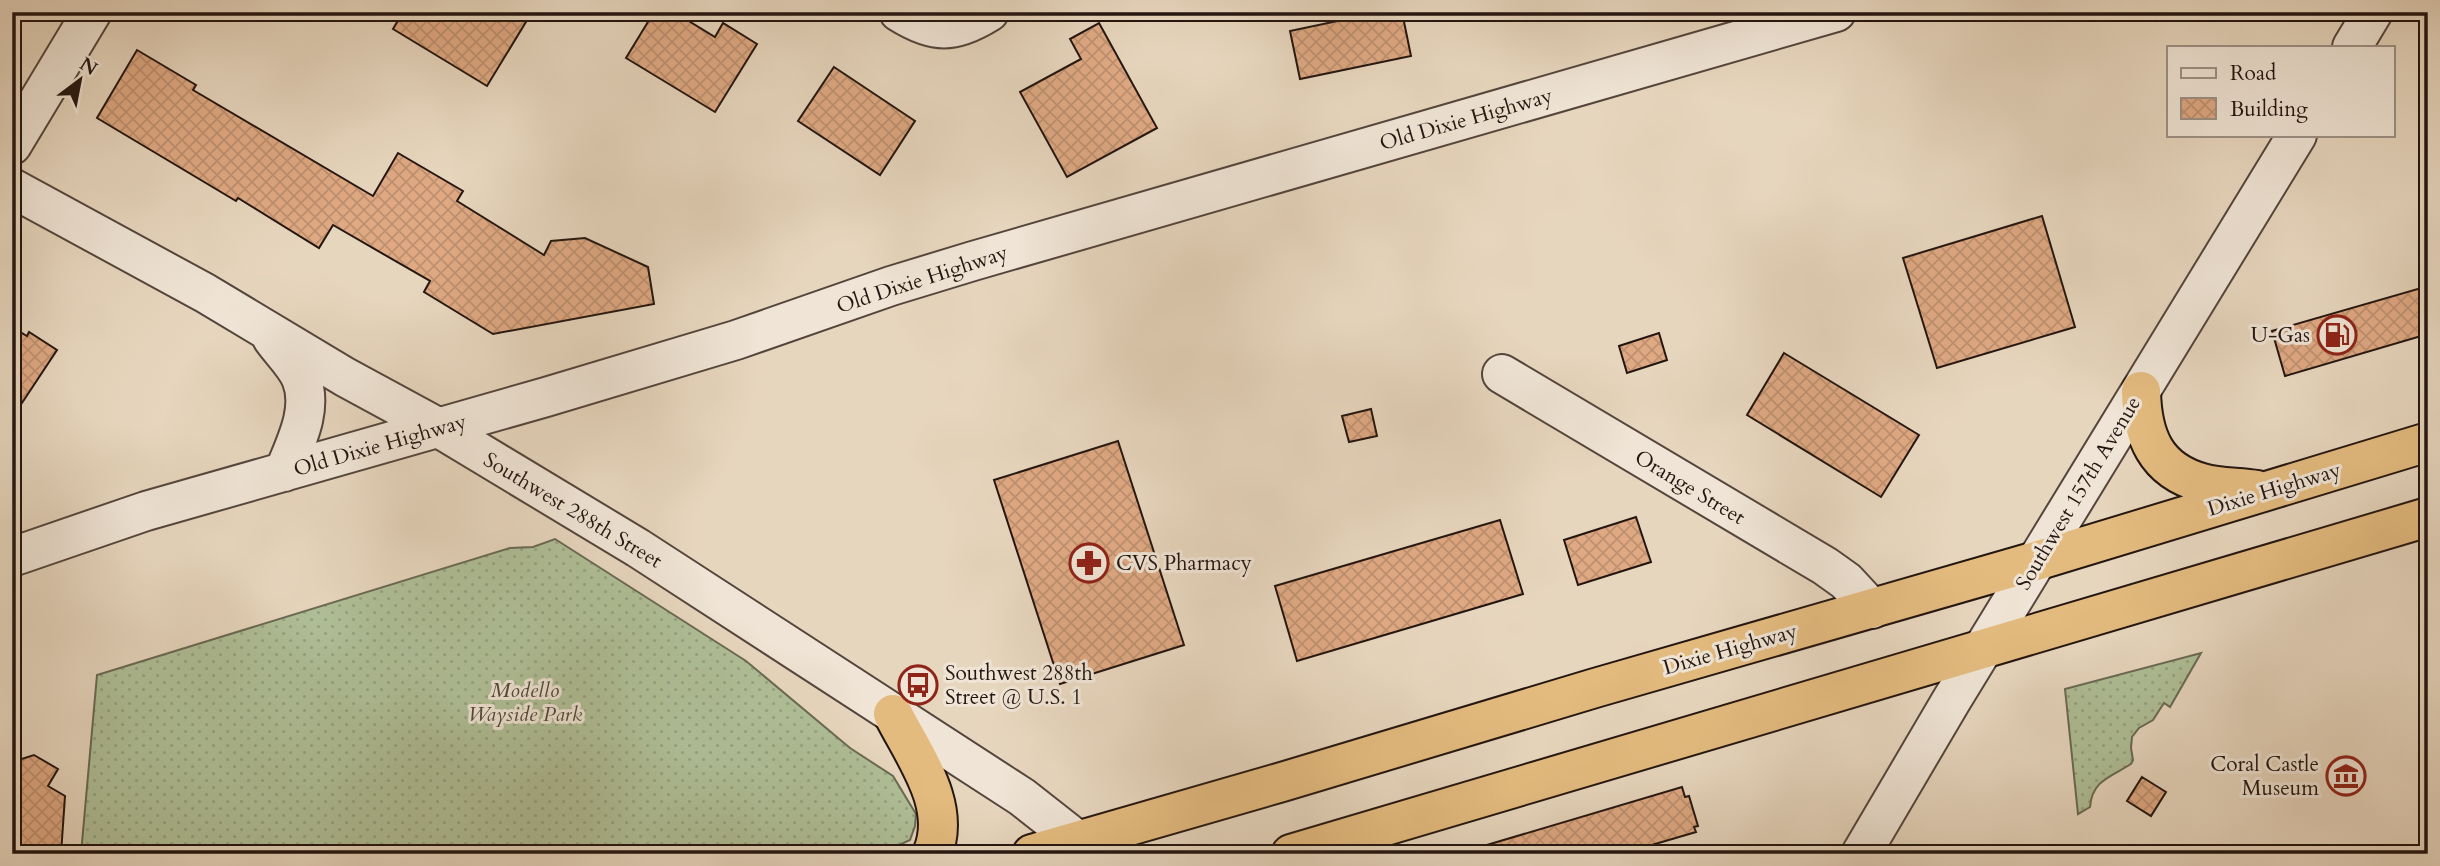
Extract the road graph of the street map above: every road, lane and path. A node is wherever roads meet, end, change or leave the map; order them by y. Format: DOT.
graph roads {
  1 [pos="92,12"];
  2 [pos="899,12"];
  3 [pos="1836,12"];
  4 [pos="2373,12"];
  5 [pos="974,20"];
  6 [pos="2353,46"];
  7 [pos="2296,136"];
  8 [pos="12,145"];
  9 [pos="12,188"];
  10 [pos="264,328"];
  11 [pos="1502,374"];
  12 [pos="2141,391"];
  13 [pos="439,428"];
  14 [pos="2428,442"];
  15 [pos="284,472"];
  16 [pos="2269,491"];
  17 [pos="2428,517"];
  18 [pos="12,557"];
  19 [pos="2036,561"];
  20 [pos="1872,609"];
  21 [pos="1983,650"];
  22 [pos="893,714"];
  23 [pos="1078,841"];
  24 [pos="1301,852"];
  25 [pos="932,854"];
  26 [pos="1032,854"];
  27 [pos="1861,854"];
  1 -- 8 [label="street"];
  2 -- 5 [label="street"];
  3 -- 13 [label="street, Old Dixie Highway"];
  4 -- 6 [label="street"];
  7 -- 12 [label="street, Southwest 157th Avenue"];
  9 -- 10 [label="street, Southwest 288th Street"];
  10 -- 13 [label="street, Southwest 288th Street"];
  10 -- 15 [label="street"];
  11 -- 20 [label="street, Orange Street"];
  12 -- 16 [label="highway"];
  12 -- 19 [label="street, Southwest 157th Avenue"];
  13 -- 15 [label="street, Old Dixie Highway"];
  13 -- 22 [label="street, Southwest 288th Street"];
  14 -- 16 [label="highway, Dixie Highway"];
  15 -- 18 [label="street, Old Dixie Highway"];
  16 -- 19 [label="highway, Dixie Highway"];
  17 -- 21 [label="highway"];
  19 -- 20 [label="highway, Dixie Highway"];
  19 -- 21 [label="street, Southwest 157th Avenue"];
  20 -- 23 [label="highway, Dixie Highway"];
  21 -- 24 [label="highway"];
  21 -- 27 [label="street, Southwest 157th Avenue"];
  22 -- 23 [label="street, Southwest 288th Street"];
  22 -- 25 [label="highway"];
  23 -- 26 [label="highway, Dixie Highway"];
}
